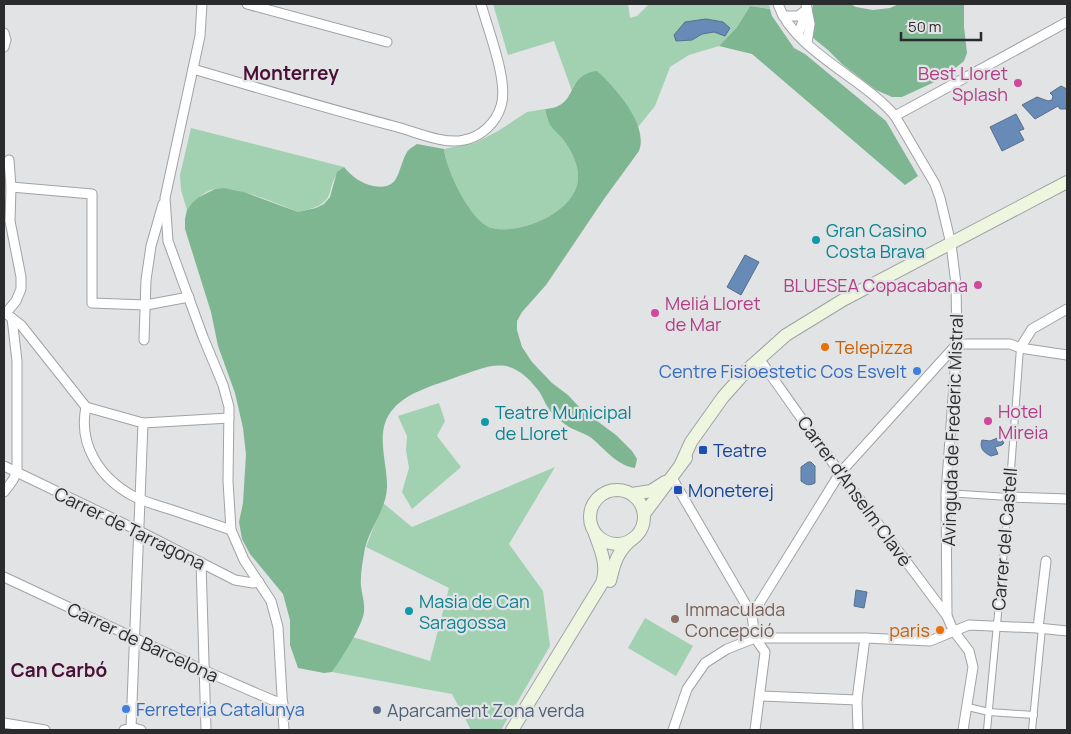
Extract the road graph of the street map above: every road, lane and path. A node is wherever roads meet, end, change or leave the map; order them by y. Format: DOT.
graph roads {
  1 [pos="202,4"];
  2 [pos="247,4"];
  3 [pos="481,4"];
  4 [pos="778,4"];
  5 [pos="807,6"];
  6 [pos="783,16"];
  7 [pos="1067,22"];
  8 [pos="4,33"];
  9 [pos="798,36"];
  10 [pos="387,42"];
  11 [pos="806,43"];
  12 [pos="4,47"];
  13 [pos="193,69"];
  14 [pos="895,116"];
  15 [pos="9,160"];
  16 [pos="1067,182"];
  17 [pos="11,187"];
  18 [pos="165,198"];
  19 [pos="951,244"];
  20 [pos="189,297"];
  21 [pos="146,305"];
  22 [pos="1067,309"];
  23 [pos="7,314"];
  24 [pos="144,340"];
  25 [pos="958,344"];
  26 [pos="1020,348"];
  27 [pos="1067,355"];
  28 [pos="764,364"];
  29 [pos="86,407"];
  30 [pos="230,418"];
  31 [pos="144,423"];
  32 [pos="681,464"];
  33 [pos="4,466"];
  34 [pos="17,472"];
  35 [pos="840,473"];
  36 [pos="672,478"];
  37 [pos="4,492"];
  38 [pos="946,493"];
  39 [pos="632,494"];
  40 [pos="1009,497"];
  41 [pos="141,499"];
  42 [pos="1067,500"];
  43 [pos="644,514"];
  44 [pos="231,530"];
  45 [pos="139,531"];
  46 [pos="595,534"];
  47 [pos="631,540"];
  48 [pos="1046,561"];
  49 [pos="201,562"];
  50 [pos="4,577"];
  51 [pos="259,582"];
  52 [pos="752,615"];
  53 [pos="948,616"];
  54 [pos="996,626"];
  55 [pos="1040,628"];
  56 [pos="953,630"];
  57 [pos="1067,631"];
  58 [pos="133,638"];
  59 [pos="755,638"];
  60 [pos="865,638"];
  61 [pos="203,670"];
  62 [pos="760,696"];
  63 [pos="857,700"];
  64 [pos="283,703"];
  65 [pos="968,707"];
  66 [pos="988,712"];
  67 [pos="1034,715"];
  68 [pos="4,723"];
  69 [pos="128,729"];
  70 [pos="45,730"];
  71 [pos="141,730"];
  72 [pos="206,730"];
  73 [pos="284,730"];
  74 [pos="512,730"];
  75 [pos="522,730"];
  76 [pos="673,730"];
  77 [pos="754,730"];
  78 [pos="858,730"];
  79 [pos="963,730"];
  80 [pos="987,730"];
  81 [pos="1032,730"];
  1 -- 13 [label="street"];
  2 -- 10 [label="street"];
  3 -- 13 [label="street"];
  4 -- 6 [label="street, Avinguda de Frederic Mistral"];
  5 -- 6 [label="street"];
  5 -- 9 [label="street"];
  5 -- 11 [label="street"];
  6 -- 9 [label="street, Avinguda de Frederic Mistral"];
  7 -- 14 [label="street"];
  8 -- 12 [label="street"];
  9 -- 11 [label="street, Avinguda de Frederic Mistral"];
  11 -- 14 [label="street, Avinguda de Frederic Mistral"];
  13 -- 18 [label="street"];
  14 -- 19 [label="street, Avinguda de Frederic Mistral"];
  15 -- 17 [label="street"];
  16 -- 19 [label="main road"];
  17 -- 21 [label="street"];
  17 -- 23 [label="street"];
  18 -- 20 [label="street"];
  18 -- 21 [label="street"];
  19 -- 25 [label="street, Avinguda de Frederic Mistral"];
  19 -- 28 [label="main road"];
  19 -- 32 [label="main road"];
  20 -- 21 [label="street"];
  20 -- 30 [label="street"];
  21 -- 24 [label="street"];
  22 -- 26 [label="street"];
  23 -- 29 [label="street"];
  23 -- 34 [label="street"];
  25 -- 26 [label="street"];
  25 -- 35 [label="street"];
  25 -- 38 [label="street, Avinguda de Frederic Mistral"];
  26 -- 27 [label="street"];
  26 -- 40 [label="street, Carrer del Castell"];
  28 -- 32 [label="main road"];
  28 -- 35 [label="street, Carrer d'Anselm Clavé"];
  29 -- 31 [label="street"];
  29 -- 41 [label="street"];
  30 -- 31 [label="street"];
  30 -- 44 [label="street"];
  31 -- 41 [label="street"];
  32 -- 36 [label="main road"];
  33 -- 34 [label="street, Carrer de Tarragona"];
  34 -- 37 [label="street"];
  34 -- 45 [label="street, Carrer de Tarragona"];
  35 -- 52 [label="street"];
  35 -- 53 [label="street, Carrer d'Anselm Clavé"];
  36 -- 39 [label="main road"];
  36 -- 43 [label="main road"];
  36 -- 52 [label="street"];
  38 -- 40 [label="street"];
  38 -- 53 [label="street, Avinguda de Frederic Mistral"];
  39 -- 43 [label="main road"];
  39 -- 46 [label="main road"];
  40 -- 42 [label="street"];
  40 -- 54 [label="street, Carrer del Castell"];
  41 -- 44 [label="street"];
  41 -- 45 [label="street"];
  43 -- 47 [label="main road"];
  44 -- 51 [label="street"];
  45 -- 49 [label="street, Carrer de Tarragona"];
  45 -- 58 [label="street"];
  46 -- 47 [label="main road"];
  46 -- 74 [label="main road"];
  47 -- 75 [label="main road"];
  48 -- 55 [label="street"];
  49 -- 51 [label="street, Carrer de Tarragona"];
  49 -- 61 [label="street"];
  50 -- 58 [label="street, Carrer de Barcelona"];
  51 -- 64 [label="street"];
  52 -- 59 [label="street"];
  53 -- 56 [label="street"];
  54 -- 55 [label="street"];
  54 -- 56 [label="street"];
  54 -- 66 [label="street, Carrer del Castell"];
  55 -- 57 [label="street"];
  55 -- 67 [label="street"];
  56 -- 60 [label="street"];
  56 -- 65 [label="street"];
  58 -- 61 [label="street, Carrer de Barcelona"];
  58 -- 69 [label="street"];
  59 -- 60 [label="street"];
  59 -- 62 [label="street"];
  59 -- 76 [label="street"];
  60 -- 63 [label="street"];
  61 -- 64 [label="street, Carrer de Barcelona"];
  61 -- 72 [label="street"];
  62 -- 63 [label="street"];
  62 -- 77 [label="street"];
  63 -- 78 [label="street"];
  64 -- 73 [label="street"];
  65 -- 66 [label="street"];
  65 -- 79 [label="street"];
  66 -- 67 [label="street"];
  66 -- 80 [label="street, Carrer del Castell"];
  67 -- 81 [label="street"];
  68 -- 70 [label="street"];
  69 -- 71 [label="street"];
}
